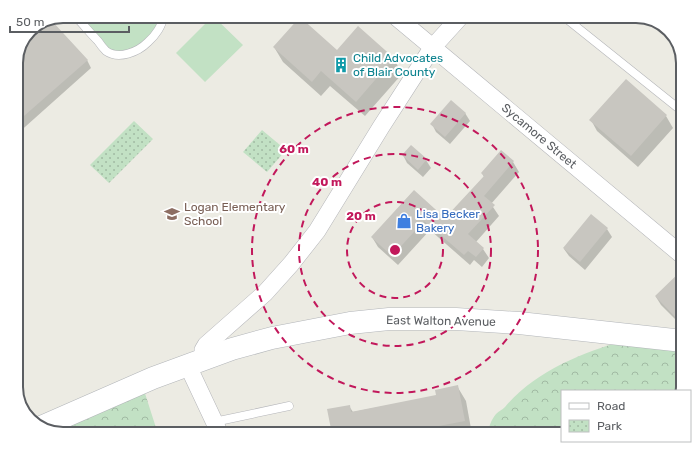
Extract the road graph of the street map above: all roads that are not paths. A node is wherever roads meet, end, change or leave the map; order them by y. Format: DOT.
graph roads {
  1 [pos="81,23"];
  2 [pos="162,23"];
  3 [pos="403,23"];
  4 [pos="454,23"];
  5 [pos="572,23"];
  6 [pos="432,48"];
  7 [pos="676,106"];
  8 [pos="676,248"];
  9 [pos="676,340"];
  10 [pos="196,363"];
  11 [pos="290,406"];
  12 [pos="48,424"];
  13 [pos="217,427"];
  14 [pos="220,427"];
  1 -- 2 [label="lane"];
  3 -- 6 [label="street, Sycamore Street"];
  4 -- 6 [label="street"];
  5 -- 7 [label="lane"];
  6 -- 8 [label="street, Sycamore Street"];
  6 -- 10 [label="street"];
  9 -- 10 [label="main road, East Walton Avenue"];
  10 -- 12 [label="main road, East Walton Avenue"];
  10 -- 13 [label="street"];
  11 -- 14 [label="lane"];
}
